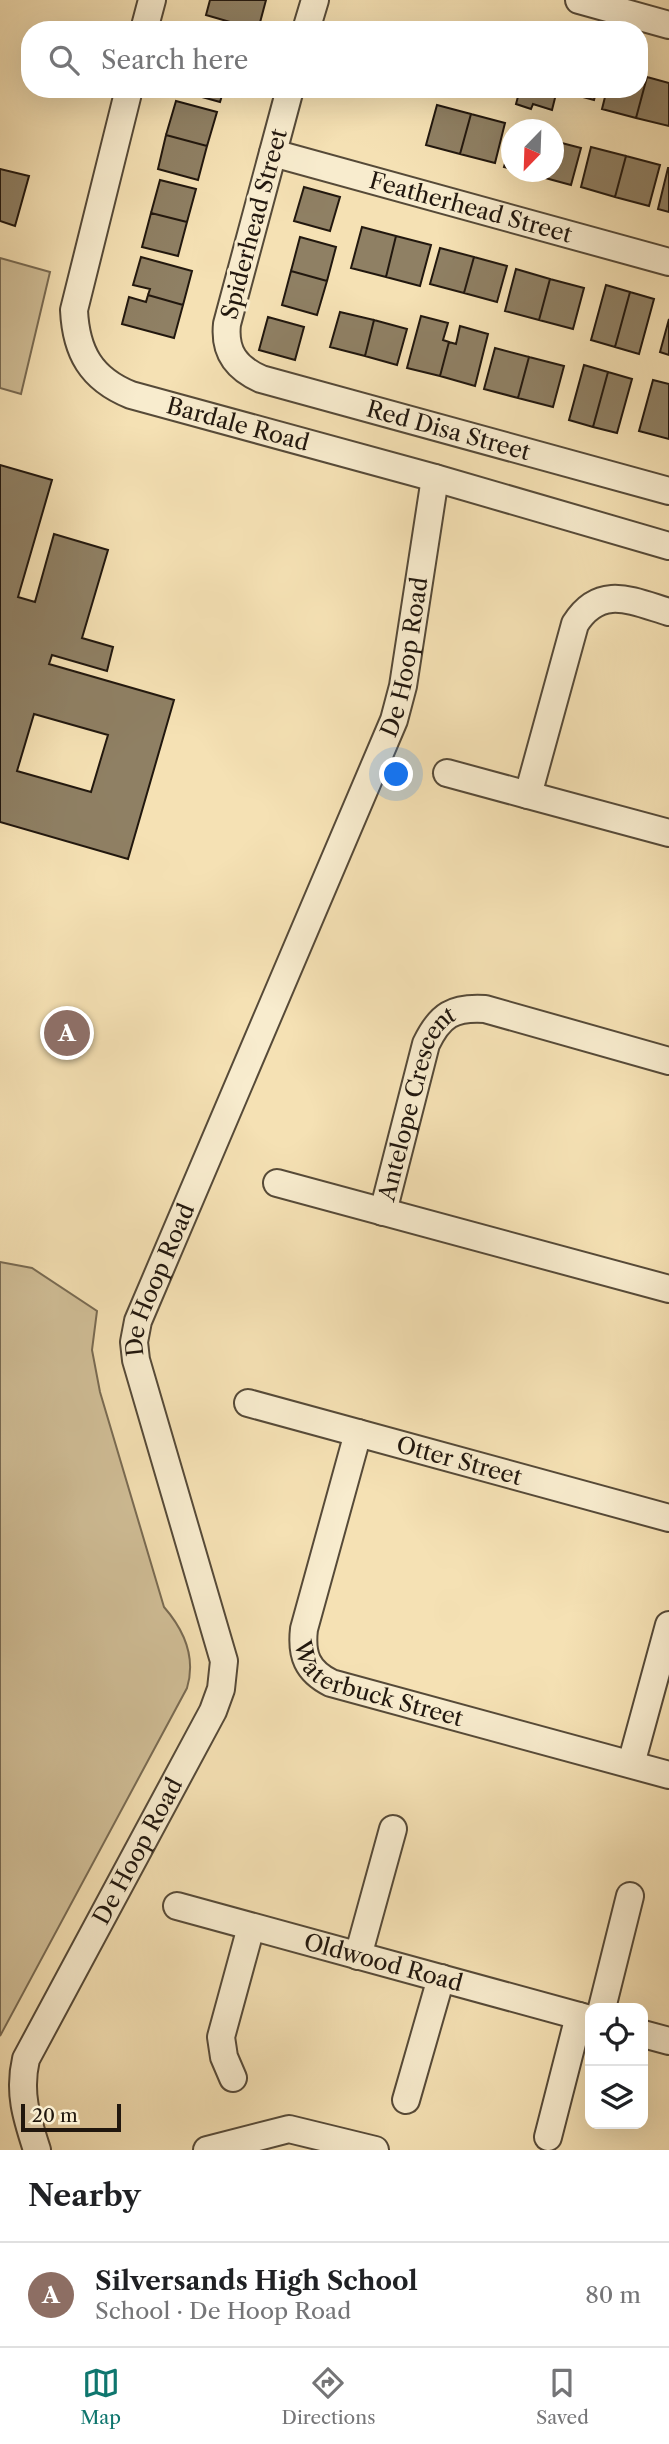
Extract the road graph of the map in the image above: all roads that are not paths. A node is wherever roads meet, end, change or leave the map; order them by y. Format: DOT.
graph roads {
  1 [pos="152,0"];
  2 [pos="314,0"];
  3 [pos="579,0"];
  4 [pos="146,21"];
  5 [pos="308,21"];
  6 [pos="669,25"];
  7 [pos="127,98"];
  8 [pos="288,98"];
  9 [pos="273,153"];
  10 [pos="669,262"];
  11 [pos="232,359"];
  12 [pos="435,478"];
  13 [pos="669,491"];
  14 [pos="669,546"];
  15 [pos="669,612"];
  16 [pos="447,773"];
  17 [pos="528,795"];
  18 [pos="669,834"];
  19 [pos="669,1061"];
  20 [pos="277,1183"];
  21 [pos="383,1212"];
  22 [pos="669,1289"];
  23 [pos="248,1403"];
  24 [pos="358,1433"];
  25 [pos="669,1518"];
  26 [pos="669,1625"];
  27 [pos="631,1765"];
  28 [pos="669,1775"];
  29 [pos="393,1829"];
  30 [pos="630,1896"];
  31 [pos="177,1906"];
  32 [pos="251,1927"];
  33 [pos="358,1956"];
  34 [pos="441,1978"];
  35 [pos="594,2003"];
  36 [pos="585,2013"];
  37 [pos="585,2029"];
  38 [pos="648,2035"];
  39 [pos="669,2041"];
  40 [pos="233,2078"];
  41 [pos="406,2100"];
  42 [pos="548,2137"];
  43 [pos="37,2150"];
  44 [pos="207,2150"];
  45 [pos="375,2150"];
  1 -- 4 [label="street"];
  2 -- 5 [label="street"];
  3 -- 6 [label="street"];
  7 -- 12 [label="street, Bardale Road"];
  8 -- 9 [label="street, Spiderhead Street"];
  9 -- 10 [label="street, Featherhead Street"];
  9 -- 11 [label="street, Spiderhead Street"];
  11 -- 13 [label="street, Red Disa Street"];
  12 -- 14 [label="street, Bardale Road"];
  12 -- 43 [label="street, De Hoop Road"];
  15 -- 17 [label="street"];
  16 -- 17 [label="street"];
  17 -- 18 [label="street"];
  19 -- 21 [label="street, Antelope Crescent"];
  20 -- 21 [label="street"];
  21 -- 22 [label="street, Antelope Crescent"];
  23 -- 24 [label="street, Otter Street"];
  24 -- 25 [label="street, Otter Street"];
  24 -- 27 [label="street, Waterbuck Street"];
  26 -- 27 [label="street"];
  27 -- 28 [label="street, Waterbuck Street"];
  29 -- 33 [label="street"];
  30 -- 35 [label="street"];
  31 -- 32 [label="street, Oldwood Road"];
  32 -- 33 [label="street, Oldwood Road"];
  32 -- 40 [label="street"];
  33 -- 34 [label="street, Oldwood Road"];
  34 -- 36 [label="street, Oldwood Road"];
  34 -- 41 [label="street"];
  37 -- 42 [label="street"];
  38 -- 39 [label="street"];
  44 -- 45 [label="street"];
}
